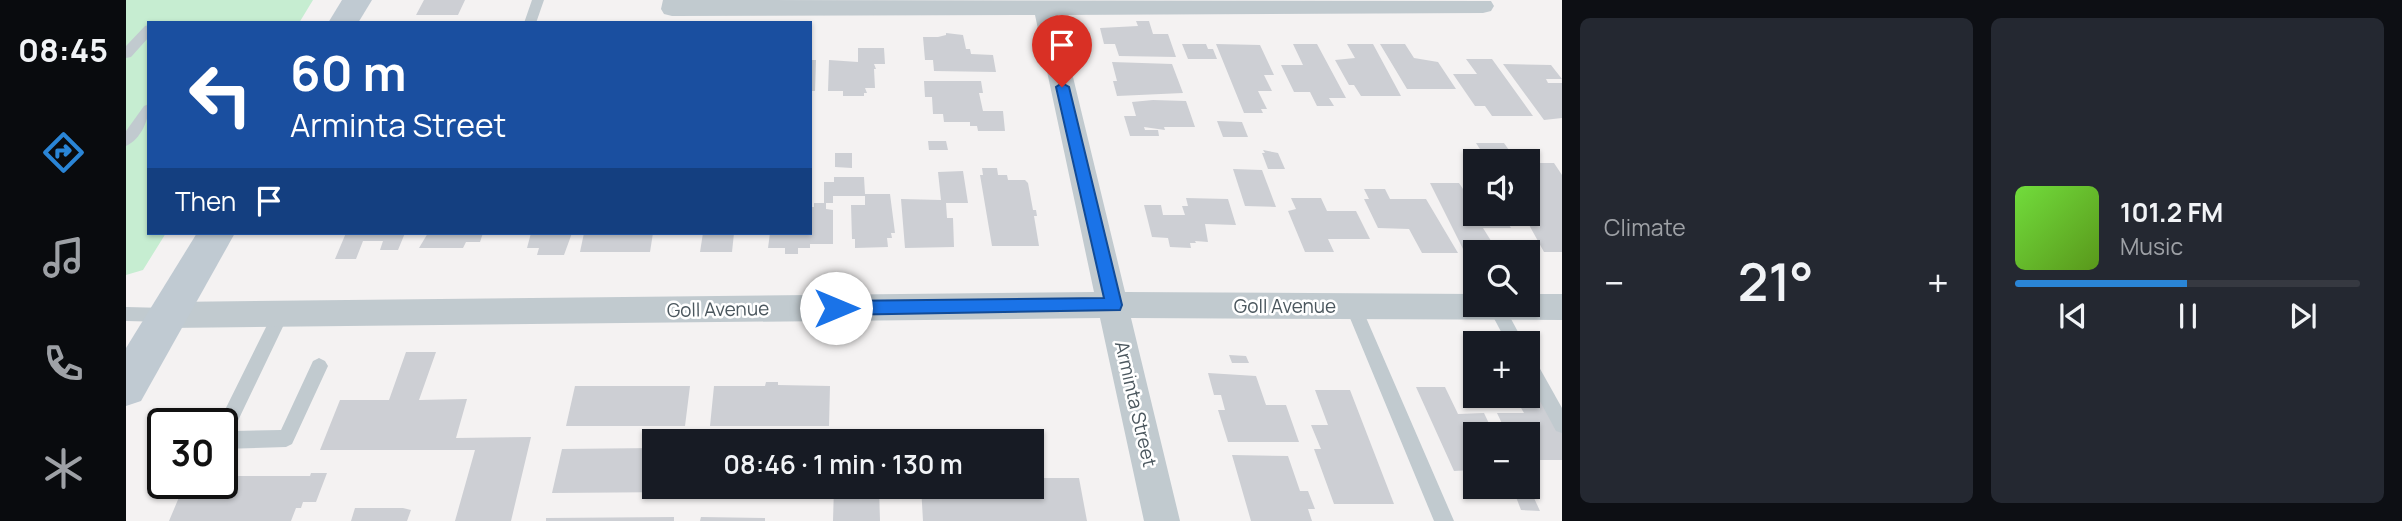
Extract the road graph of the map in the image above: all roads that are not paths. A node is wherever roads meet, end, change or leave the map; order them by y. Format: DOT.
graph roads {
  1 [pos="357,0"];
  2 [pos="538,0"];
  3 [pos="1043,3"];
  4 [pos="1481,3"];
  5 [pos="673,4"];
  6 [pos="344,21"];
  7 [pos="531,21"];
  8 [pos="147,28"];
  9 [pos="126,54"];
  10 [pos="147,112"];
  11 [pos="126,141"];
  12 [pos="215,235"];
  13 [pos="1114,305"];
  14 [pos="1353,306"];
  15 [pos="1463,307"];
  16 [pos="1540,307"];
  17 [pos="1562,307"];
  18 [pos="126,314"];
  19 [pos="281,314"];
  20 [pos="168,315"];
  21 [pos="320,366"];
  22 [pos="1540,385"];
  23 [pos="126,387"];
  24 [pos="235,408"];
  25 [pos="1562,425"];
  26 [pos="238,440"];
  27 [pos="1162,521"];
  28 [pos="1444,521"];
  1 -- 6 [label="main road"];
  2 -- 7 [label="lane"];
  3 -- 4 [label="street"];
  3 -- 5 [label="street"];
  3 -- 13 [label="street, Arminta Street"];
  8 -- 9 [label="lane"];
  10 -- 11 [label="lane"];
  12 -- 20 [label="main road"];
  13 -- 14 [label="street, Goll Avenue"];
  13 -- 19 [label="street, Goll Avenue"];
  13 -- 27 [label="street, Arminta Street"];
  14 -- 15 [label="street, Goll Avenue"];
  14 -- 28 [label="lane"];
  16 -- 17 [label="street, Goll Avenue"];
  18 -- 20 [label="lane"];
  19 -- 20 [label="street, Goll Avenue"];
  19 -- 24 [label="lane"];
  20 -- 23 [label="main road"];
  21 -- 26 [label="lane"];
  22 -- 25 [label="lane"];
}
